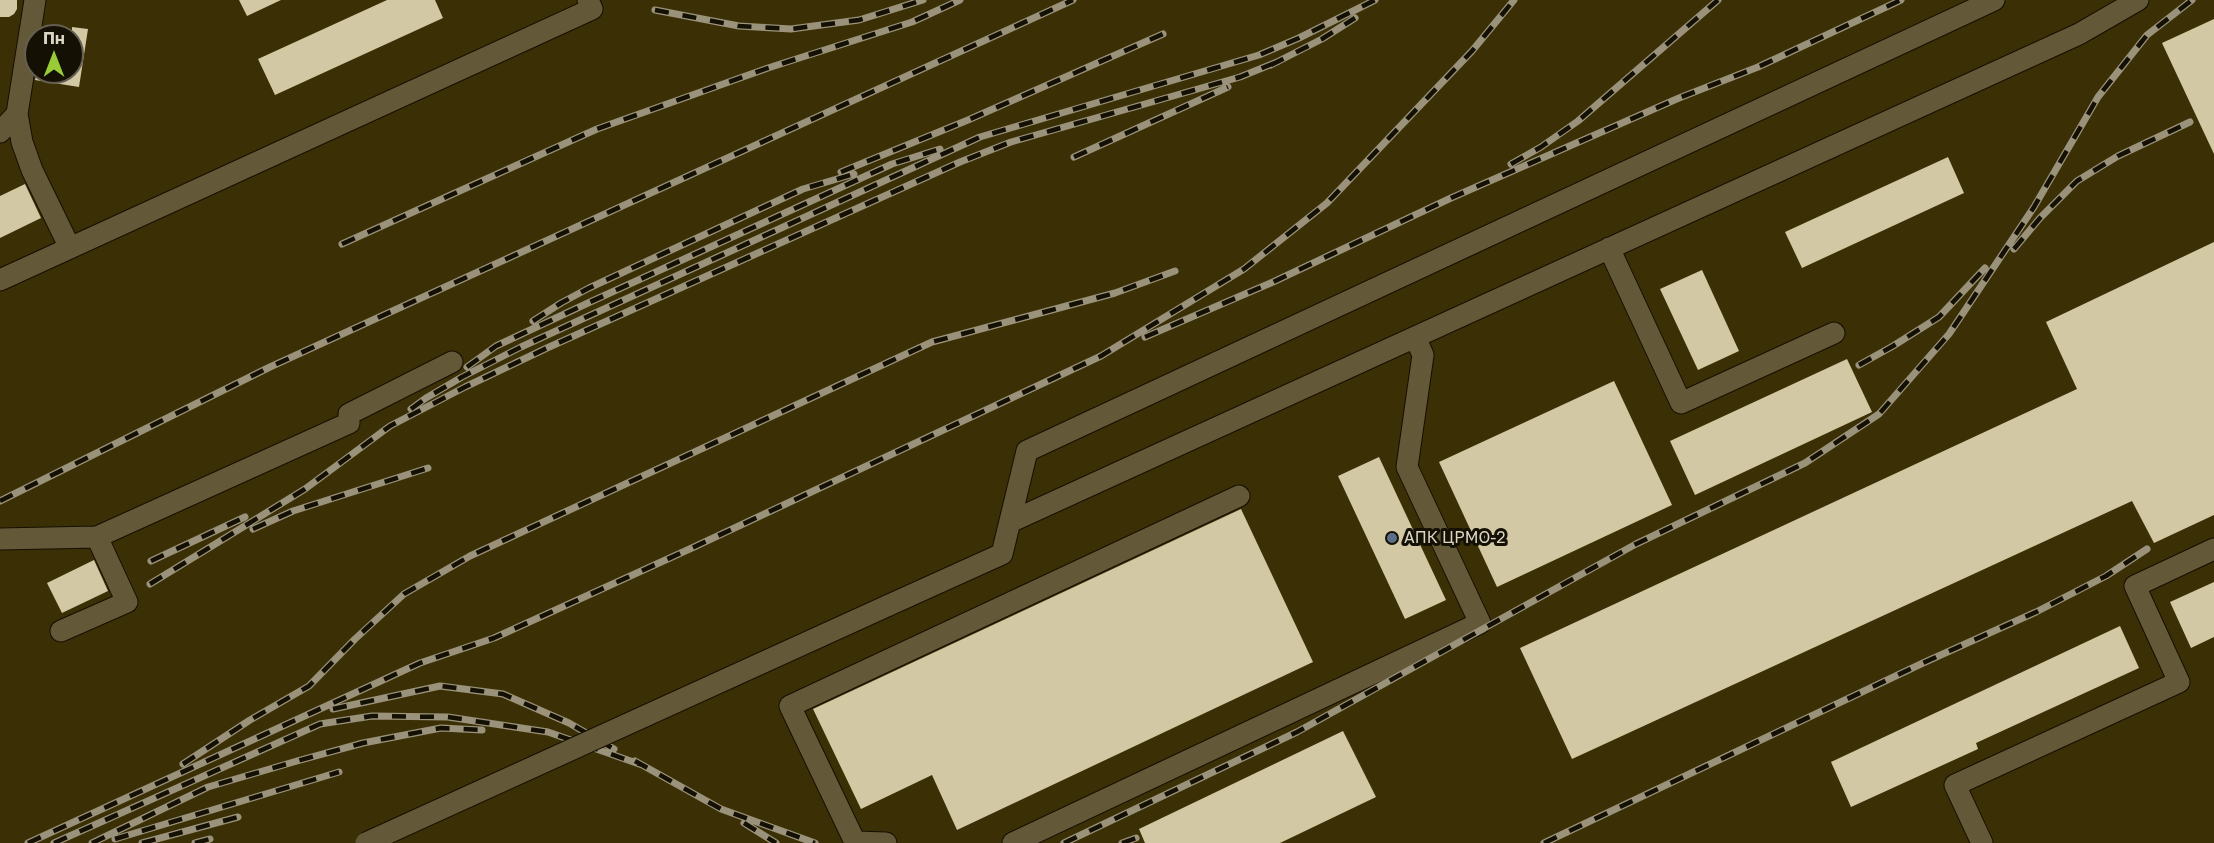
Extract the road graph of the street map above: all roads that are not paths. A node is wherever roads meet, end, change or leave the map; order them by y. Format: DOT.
graph roads {
  1 [pos="35,0"];
  2 [pos="588,0"];
  3 [pos="1994,0"];
  4 [pos="2138,0"];
  5 [pos="17,114"];
  6 [pos="0,132"];
  7 [pos="70,248"];
  8 [pos="1610,248"];
  9 [pos="0,280"];
  10 [pos="1834,333"];
  11 [pos="1414,337"];
  12 [pos="452,362"];
  13 [pos="1239,496"];
  14 [pos="1010,522"];
  15 [pos="97,537"];
  16 [pos="0,539"];
  17 [pos="2214,549"];
  18 [pos="61,631"];
  19 [pos="366,843"];
  20 [pos="886,843"];
  21 [pos="1013,843"];
  22 [pos="1982,843"];
  1 -- 5 [label="lane"];
  2 -- 7 [label="lane"];
  3 -- 14 [label="lane"];
  4 -- 8 [label="lane"];
  5 -- 6 [label="lane"];
  5 -- 7 [label="lane"];
  7 -- 9 [label="lane"];
  8 -- 10 [label="lane"];
  8 -- 11 [label="lane"];
  11 -- 14 [label="lane"];
  11 -- 21 [label="lane"];
  12 -- 15 [label="lane"];
  13 -- 20 [label="lane"];
  14 -- 19 [label="lane, bridge"];
  15 -- 16 [label="lane"];
  15 -- 18 [label="lane"];
  17 -- 22 [label="lane"];
}
